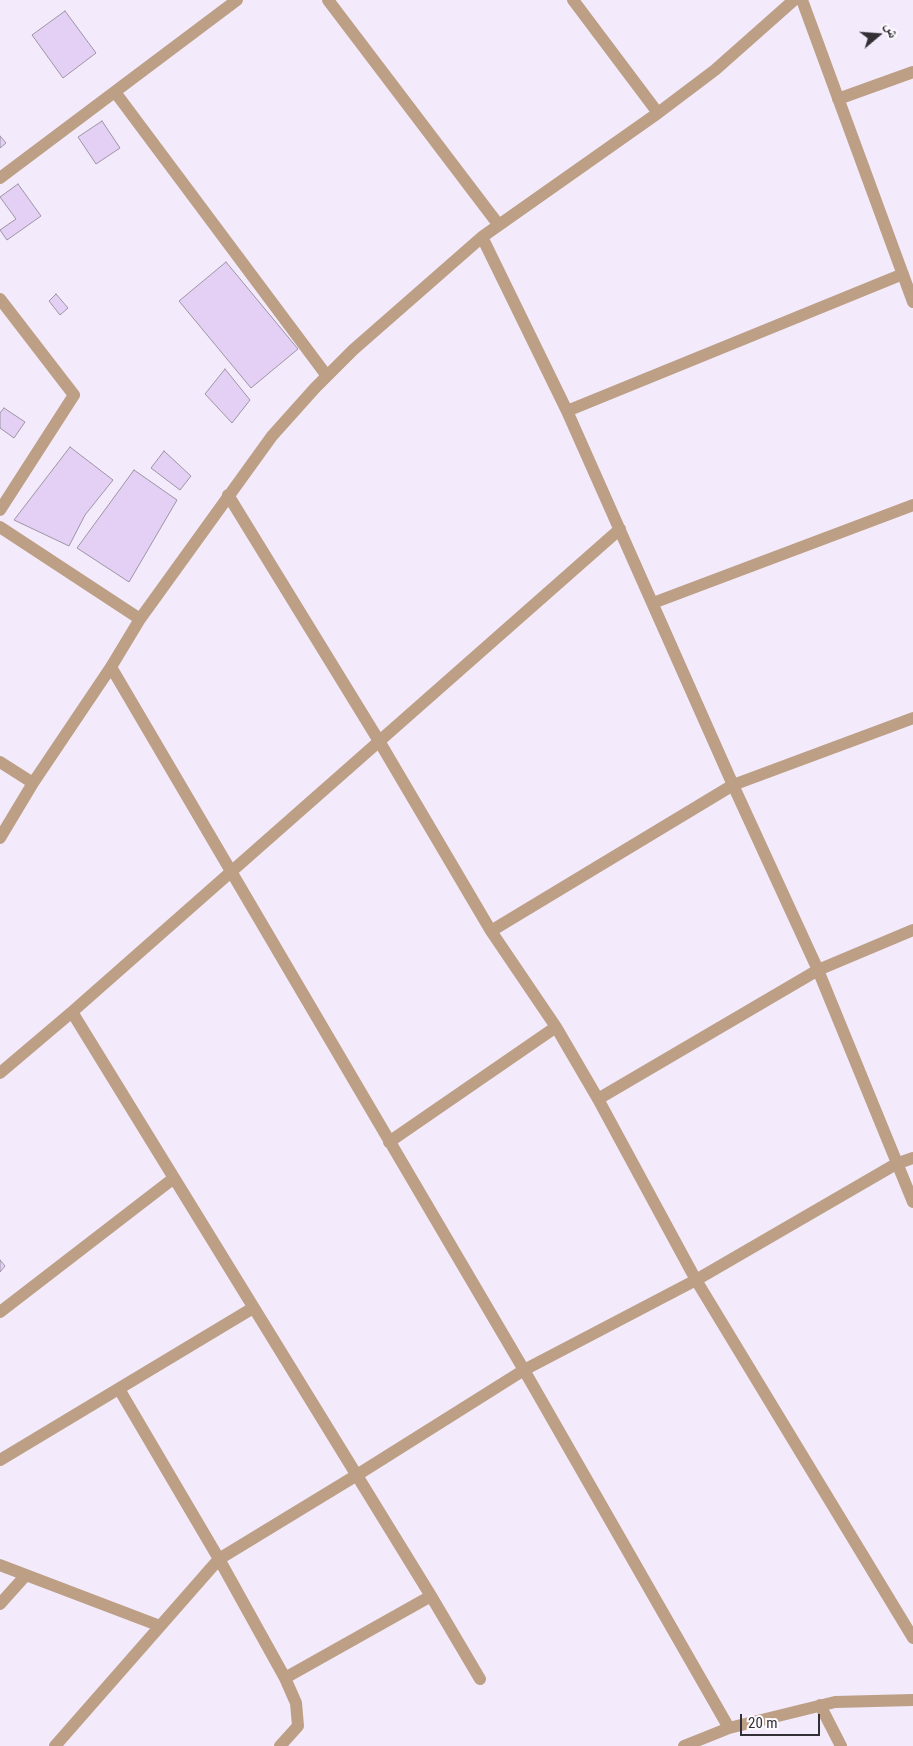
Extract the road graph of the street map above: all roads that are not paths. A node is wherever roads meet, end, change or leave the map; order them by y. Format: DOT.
graph roads {
  1 [pos="237,0"];
  2 [pos="328,0"];
  3 [pos="574,0"];
  4 [pos="794,0"];
  5 [pos="802,0"];
  6 [pos="913,72"];
  7 [pos="115,92"];
  8 [pos="838,99"];
  9 [pos="658,113"];
  10 [pos="0,178"];
  11 [pos="498,224"];
  12 [pos="482,237"];
  13 [pos="903,274"];
  14 [pos="0,299"];
  15 [pos="913,302"];
  16 [pos="327,376"];
  17 [pos="567,411"];
  18 [pos="228,495"];
  19 [pos="913,505"];
  20 [pos="0,510"];
  21 [pos="0,527"];
  22 [pos="620,529"];
  23 [pos="654,603"];
  24 [pos="140,619"];
  25 [pos="111,667"];
  26 [pos="913,718"];
  27 [pos="379,741"];
  28 [pos="0,762"];
  29 [pos="33,783"];
  30 [pos="733,785"];
  31 [pos="0,838"];
  32 [pos="232,871"];
  33 [pos="913,930"];
  34 [pos="491,931"];
  35 [pos="818,970"];
  36 [pos="72,1012"];
  37 [pos="556,1027"];
  38 [pos="0,1073"];
  39 [pos="598,1098"];
  40 [pos="389,1142"];
  41 [pos="913,1158"];
  42 [pos="896,1164"];
  43 [pos="174,1178"];
  44 [pos="913,1202"];
  45 [pos="696,1280"];
  46 [pos="253,1308"];
  47 [pos="0,1312"];
  48 [pos="524,1370"];
  49 [pos="119,1389"];
  50 [pos="0,1460"];
  51 [pos="357,1476"];
  52 [pos="219,1560"];
  53 [pos="0,1565"];
  54 [pos="26,1575"];
  55 [pos="431,1596"];
  56 [pos="0,1604"];
  57 [pos="160,1626"];
  58 [pos="913,1638"];
  59 [pos="285,1678"];
  60 [pos="480,1679"];
  61 [pos="913,1700"];
  62 [pos="820,1705"];
  63 [pos="729,1728"];
  64 [pos="55,1746"];
  65 [pos="280,1746"];
  66 [pos="684,1746"];
  67 [pos="841,1746"];
  1 -- 7 [label="street"];
  2 -- 11 [label="street"];
  3 -- 9 [label="street"];
  4 -- 9 [label="street"];
  5 -- 8 [label="street"];
  6 -- 8 [label="street"];
  7 -- 10 [label="street"];
  7 -- 16 [label="street"];
  8 -- 13 [label="street"];
  9 -- 11 [label="street"];
  11 -- 12 [label="street"];
  12 -- 16 [label="street"];
  12 -- 17 [label="street"];
  13 -- 15 [label="street"];
  13 -- 17 [label="street"];
  14 -- 20 [label="street"];
  16 -- 18 [label="street"];
  17 -- 22 [label="street"];
  18 -- 24 [label="street"];
  18 -- 27 [label="street"];
  19 -- 23 [label="street"];
  21 -- 24 [label="street"];
  22 -- 23 [label="street"];
  22 -- 27 [label="street"];
  23 -- 30 [label="street"];
  24 -- 25 [label="street"];
  25 -- 29 [label="street"];
  25 -- 32 [label="street"];
  26 -- 30 [label="street"];
  27 -- 32 [label="street"];
  27 -- 34 [label="street"];
  28 -- 29 [label="street"];
  29 -- 31 [label="street"];
  30 -- 34 [label="street"];
  30 -- 35 [label="street"];
  32 -- 36 [label="street"];
  32 -- 40 [label="street"];
  33 -- 35 [label="street"];
  34 -- 37 [label="street"];
  35 -- 39 [label="street"];
  35 -- 42 [label="street"];
  36 -- 38 [label="street"];
  36 -- 43 [label="street"];
  37 -- 39 [label="street"];
  37 -- 40 [label="street"];
  39 -- 45 [label="street"];
  40 -- 48 [label="street"];
  41 -- 42 [label="street"];
  42 -- 44 [label="street"];
  42 -- 45 [label="street"];
  43 -- 46 [label="street"];
  43 -- 47 [label="street"];
  45 -- 48 [label="street"];
  45 -- 58 [label="street"];
  46 -- 49 [label="street"];
  46 -- 51 [label="street"];
  48 -- 51 [label="street"];
  48 -- 63 [label="street"];
  49 -- 50 [label="street"];
  49 -- 52 [label="street"];
  51 -- 52 [label="street"];
  51 -- 55 [label="street"];
  52 -- 57 [label="street"];
  52 -- 59 [label="street"];
  53 -- 54 [label="street"];
  54 -- 56 [label="street"];
  54 -- 57 [label="street"];
  55 -- 59 [label="street"];
  55 -- 60 [label="street"];
  57 -- 64 [label="street"];
  59 -- 65 [label="street"];
  61 -- 62 [label="street"];
  62 -- 63 [label="street"];
  62 -- 67 [label="street"];
  63 -- 66 [label="street"];
}
